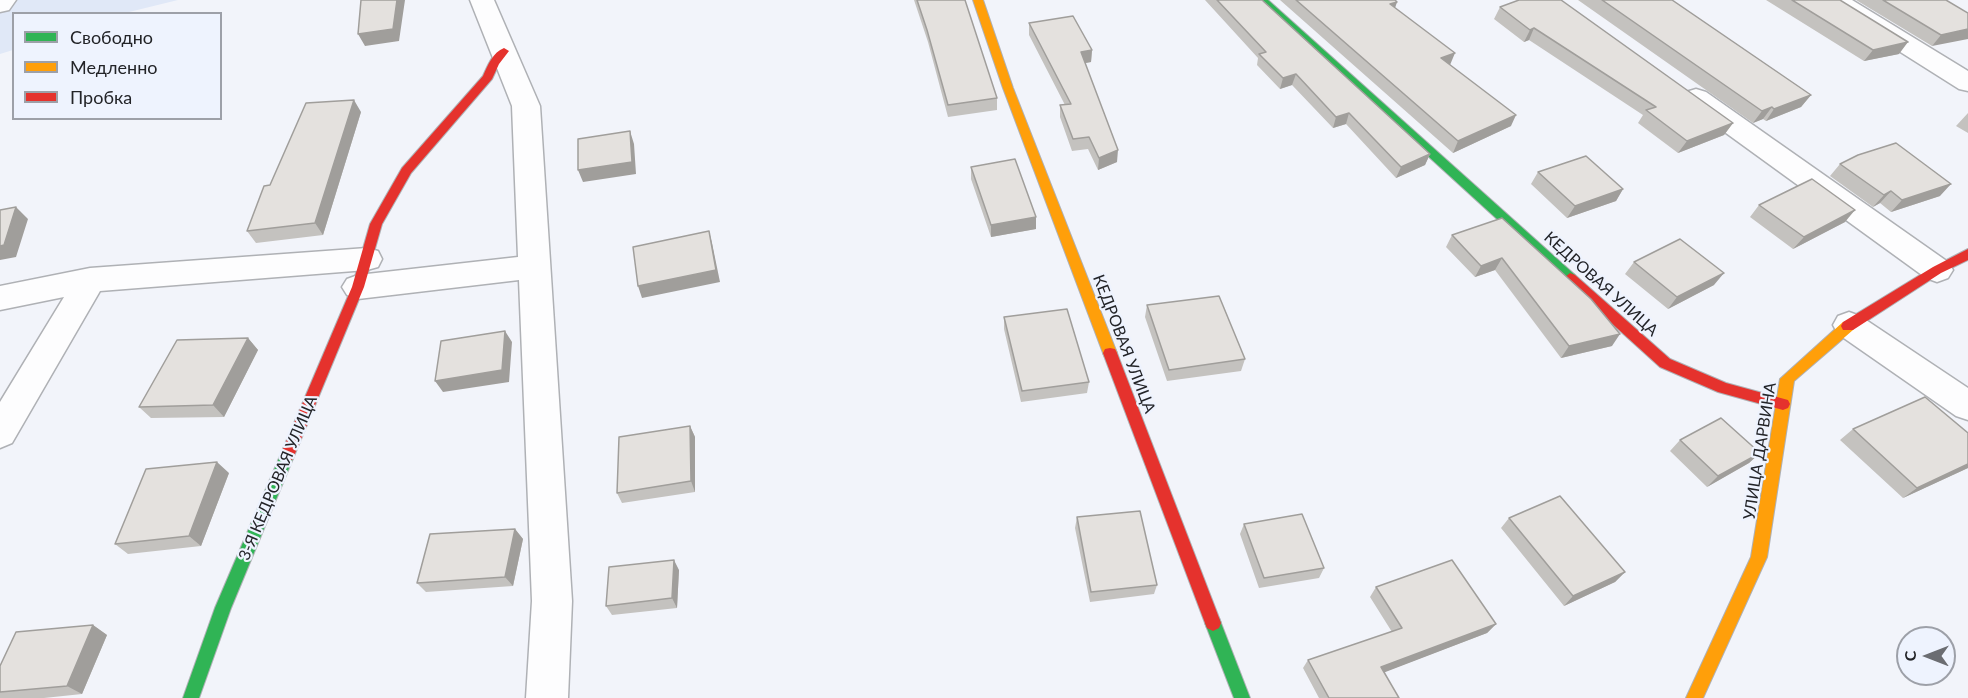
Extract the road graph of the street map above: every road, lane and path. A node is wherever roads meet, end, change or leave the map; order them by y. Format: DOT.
graph roads {
  1 [pos="4,0"];
  2 [pos="482,0"];
  3 [pos="978,0"];
  4 [pos="1262,0"];
  5 [pos="1835,0"];
  6 [pos="0,5"];
  7 [pos="504,51"];
  8 [pos="1675,83"];
  9 [pos="1968,83"];
  10 [pos="1968,254"];
  11 [pos="534,267"];
  12 [pos="1937,270"];
  13 [pos="363,273"];
  14 [pos="90,280"];
  15 [pos="0,298"];
  16 [pos="1849,325"];
  17 [pos="1783,404"];
  18 [pos="1968,406"];
  19 [pos="0,433"];
  20 [pos="191,698"];
  21 [pos="547,698"];
  22 [pos="1242,698"];
  23 [pos="1694,698"];
  1 -- 6 [label="street"];
  2 -- 7 [label="street"];
  3 -- 22 [label="street, КЕДРОВАЯ УЛИЦА"];
  4 -- 17 [label="street, КЕДРОВАЯ УЛИЦА"];
  5 -- 9 [label="street"];
  7 -- 11 [label="street"];
  7 -- 13 [label="street, 3-Я КЕДРОВАЯ УЛИЦА"];
  8 -- 12 [label="street"];
  10 -- 12 [label="street, УЛИЦА ДАРВИНА"];
  11 -- 13 [label="street"];
  11 -- 21 [label="street"];
  12 -- 16 [label="street, УЛИЦА ДАРВИНА"];
  13 -- 14 [label="street"];
  13 -- 20 [label="street, 3-Я КЕДРОВАЯ УЛИЦА"];
  14 -- 15 [label="street"];
  14 -- 19 [label="street"];
  16 -- 17 [label="street, УЛИЦА ДАРВИНА"];
  16 -- 18 [label="street"];
  17 -- 23 [label="street, УЛИЦА ДАРВИНА"];
}
